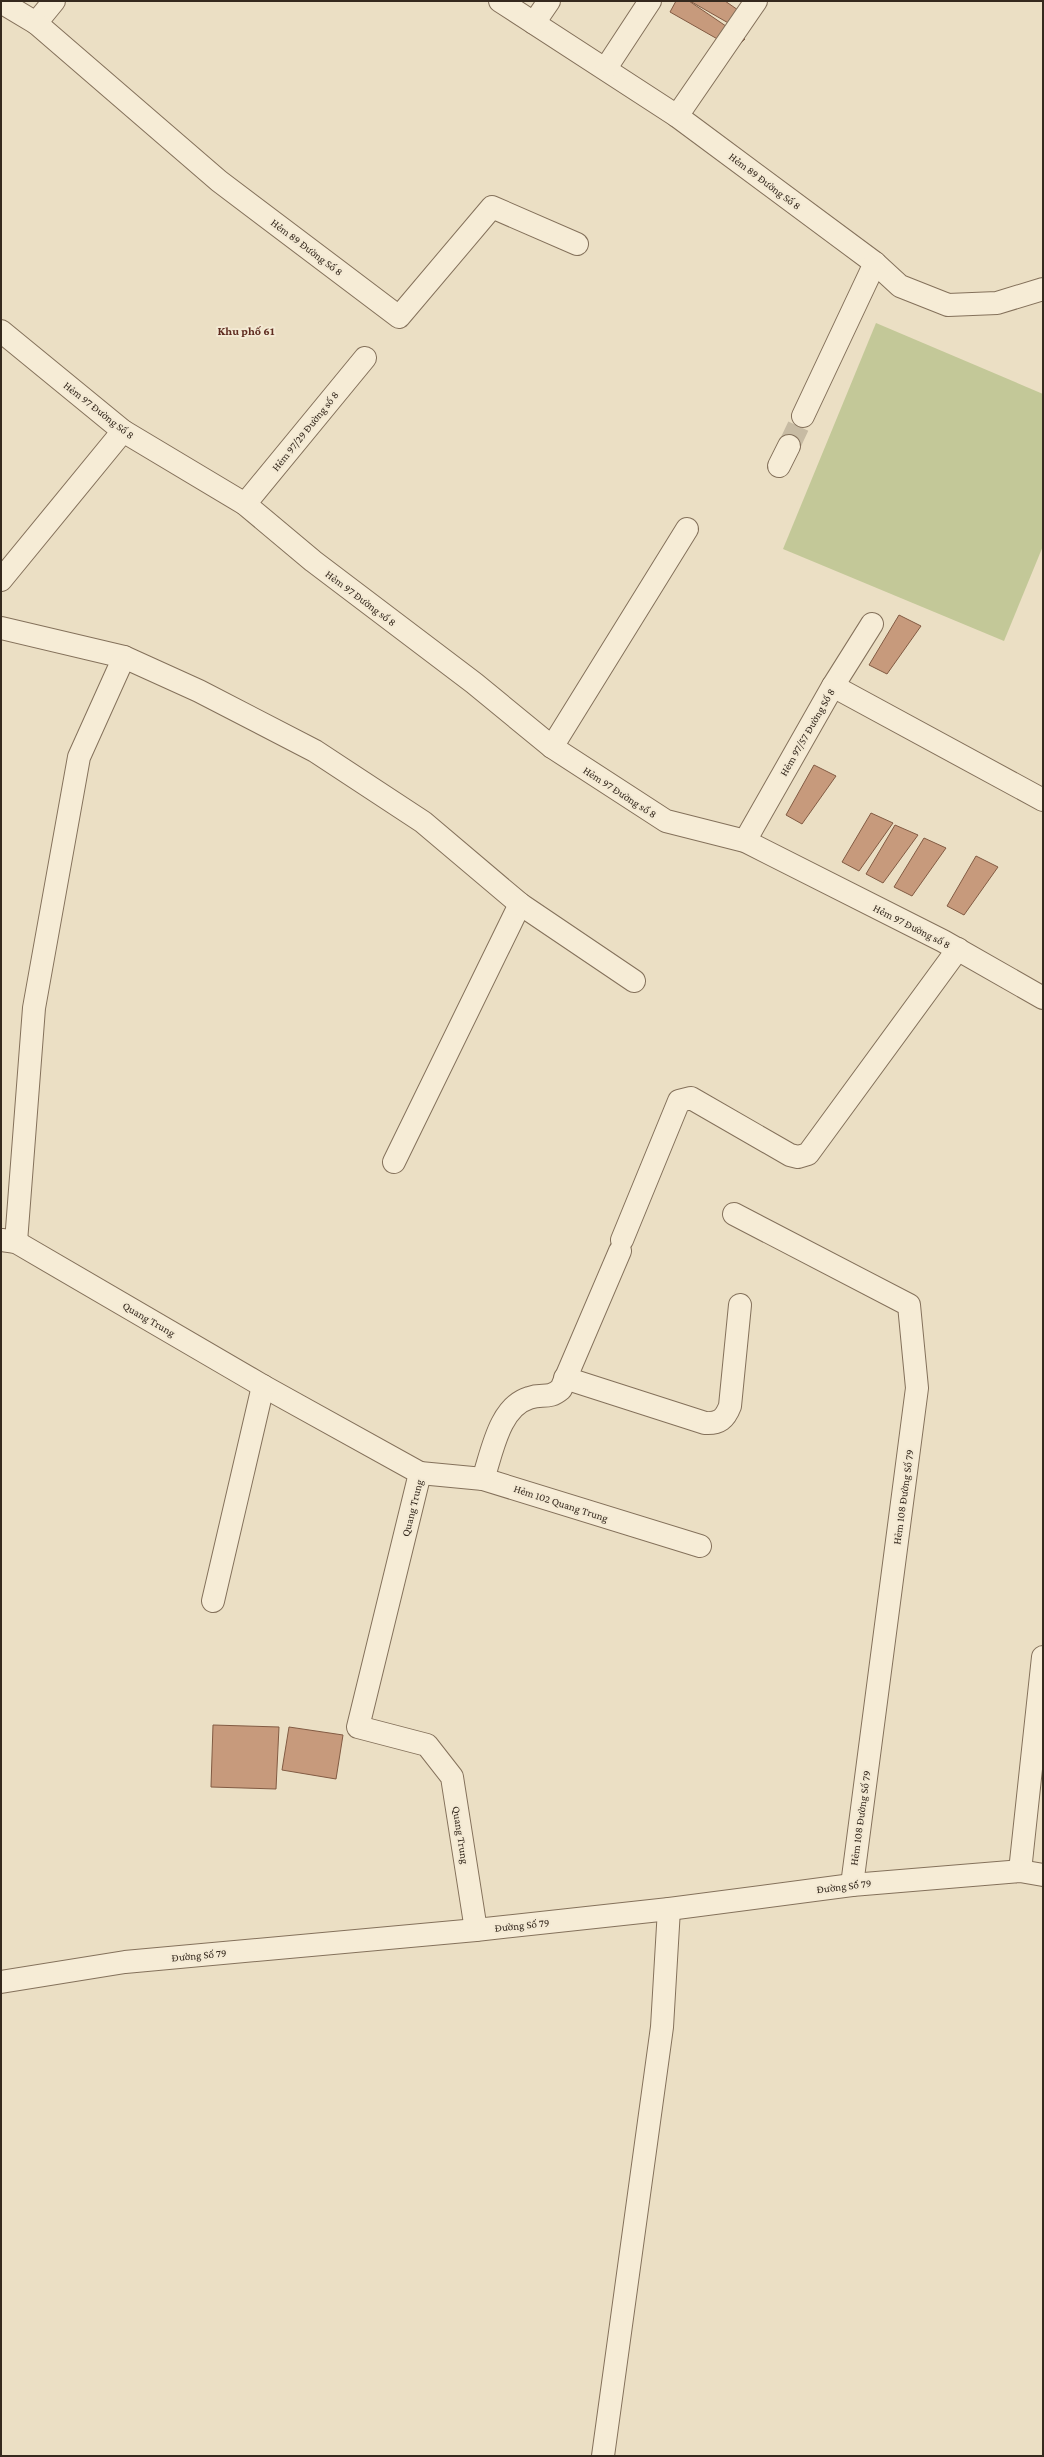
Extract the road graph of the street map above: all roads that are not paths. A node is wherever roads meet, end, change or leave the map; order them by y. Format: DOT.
graph roads {
  1 [pos="54,1"];
  2 [pos="500,1"];
  3 [pos="549,1"];
  4 [pos="650,1"];
  5 [pos="756,1"];
  6 [pos="1,2"];
  7 [pos="36,22"];
  8 [pos="534,23"];
  9 [pos="606,68"];
  10 [pos="677,116"];
  11 [pos="577,244"];
  12 [pos="875,263"];
  13 [pos="1043,289"];
  14 [pos="1,331"];
  15 [pos="365,358"];
  16 [pos="803,416"];
  17 [pos="123,431"];
  18 [pos="789,446"];
  19 [pos="779,466"];
  20 [pos="245,504"];
  21 [pos="687,529"];
  22 [pos="1,580"];
  23 [pos="872,624"];
  24 [pos="1,628"];
  25 [pos="124,657"];
  26 [pos="833,686"];
  27 [pos="552,747"];
  28 [pos="1043,800"];
  29 [pos="745,841"];
  30 [pos="520,904"];
  31 [pos="958,950"];
  32 [pos="634,981"];
  33 [pos="1043,998"];
  34 [pos="394,1162"];
  35 [pos="734,1214"];
  36 [pos="9,1241"];
  37 [pos="740,1304"];
  38 [pos="565,1378"];
  39 [pos="263,1386"];
  40 [pos="420,1473"];
  41 [pos="483,1479"];
  42 [pos="700,1546"];
  43 [pos="213,1601"];
  44 [pos="1043,1657"];
  45 [pos="1020,1871"];
  46 [pos="1043,1875"];
  47 [pos="852,1885"];
  48 [pos="669,1909"];
  49 [pos="476,1930"];
  50 [pos="1,1982"];
  51 [pos="603,2456"];
  1 -- 7 [label="street"];
  2 -- 8 [label="street, Hẻm 89 Đường Số 8"];
  3 -- 8 [label="street"];
  4 -- 9 [label="street"];
  5 -- 10 [label="street"];
  6 -- 7 [label="street, Hẻm 89 Đường Số 8"];
  7 -- 11 [label="street, Hẻm 89 Đường Số 8"];
  8 -- 9 [label="street, Hẻm 89 Đường Số 8"];
  9 -- 10 [label="street, Hẻm 89 Đường Số 8"];
  10 -- 12 [label="street, Hẻm 89 Đường Số 8"];
  12 -- 13 [label="street, Hẻm 89 Đường Số 8"];
  12 -- 16 [label="street"];
  14 -- 17 [label="street, Hẻm 97 Đường Số 8"];
  15 -- 20 [label="street, Hẻm 97/29 Đường số 8"];
  17 -- 20 [label="street, Hẻm 97 Đường Số 8"];
  17 -- 22 [label="street"];
  18 -- 19 [label="street"];
  20 -- 27 [label="street, Hẻm 97 Đường số 8"];
  21 -- 27 [label="street"];
  23 -- 26 [label="street, Hẻm 97/57 Đường Số 8"];
  24 -- 25 [label="street"];
  25 -- 30 [label="street"];
  25 -- 36 [label="street"];
  26 -- 28 [label="street"];
  26 -- 29 [label="street, Hẻm 97/57 Đường Số 8"];
  27 -- 29 [label="street, Hẻm 97 Đường số 8"];
  29 -- 31 [label="street, Hẻm 97 Đường số 8"];
  30 -- 32 [label="street"];
  30 -- 34 [label="street"];
  31 -- 33 [label="street, Hẻm 97 Đường số 8"];
  31 -- 38 [label="street"];
  35 -- 47 [label="street, Hẻm 108 Đường Số 79"];
  36 -- 39 [label="street, Quang Trung"];
  37 -- 38 [label="street"];
  38 -- 41 [label="street"];
  39 -- 40 [label="street, Quang Trung"];
  39 -- 43 [label="street"];
  40 -- 41 [label="street, Hẻm 102 Quang Trung"];
  40 -- 49 [label="street, Quang Trung"];
  41 -- 42 [label="street, Hẻm 102 Quang Trung"];
  44 -- 45 [label="street"];
  45 -- 46 [label="street, Đường Số 79"];
  45 -- 47 [label="street, Đường Số 79"];
  47 -- 48 [label="street, Đường Số 79"];
  48 -- 49 [label="street, Đường Số 79"];
  48 -- 51 [label="street"];
  49 -- 50 [label="street, Đường Số 79"];
}
